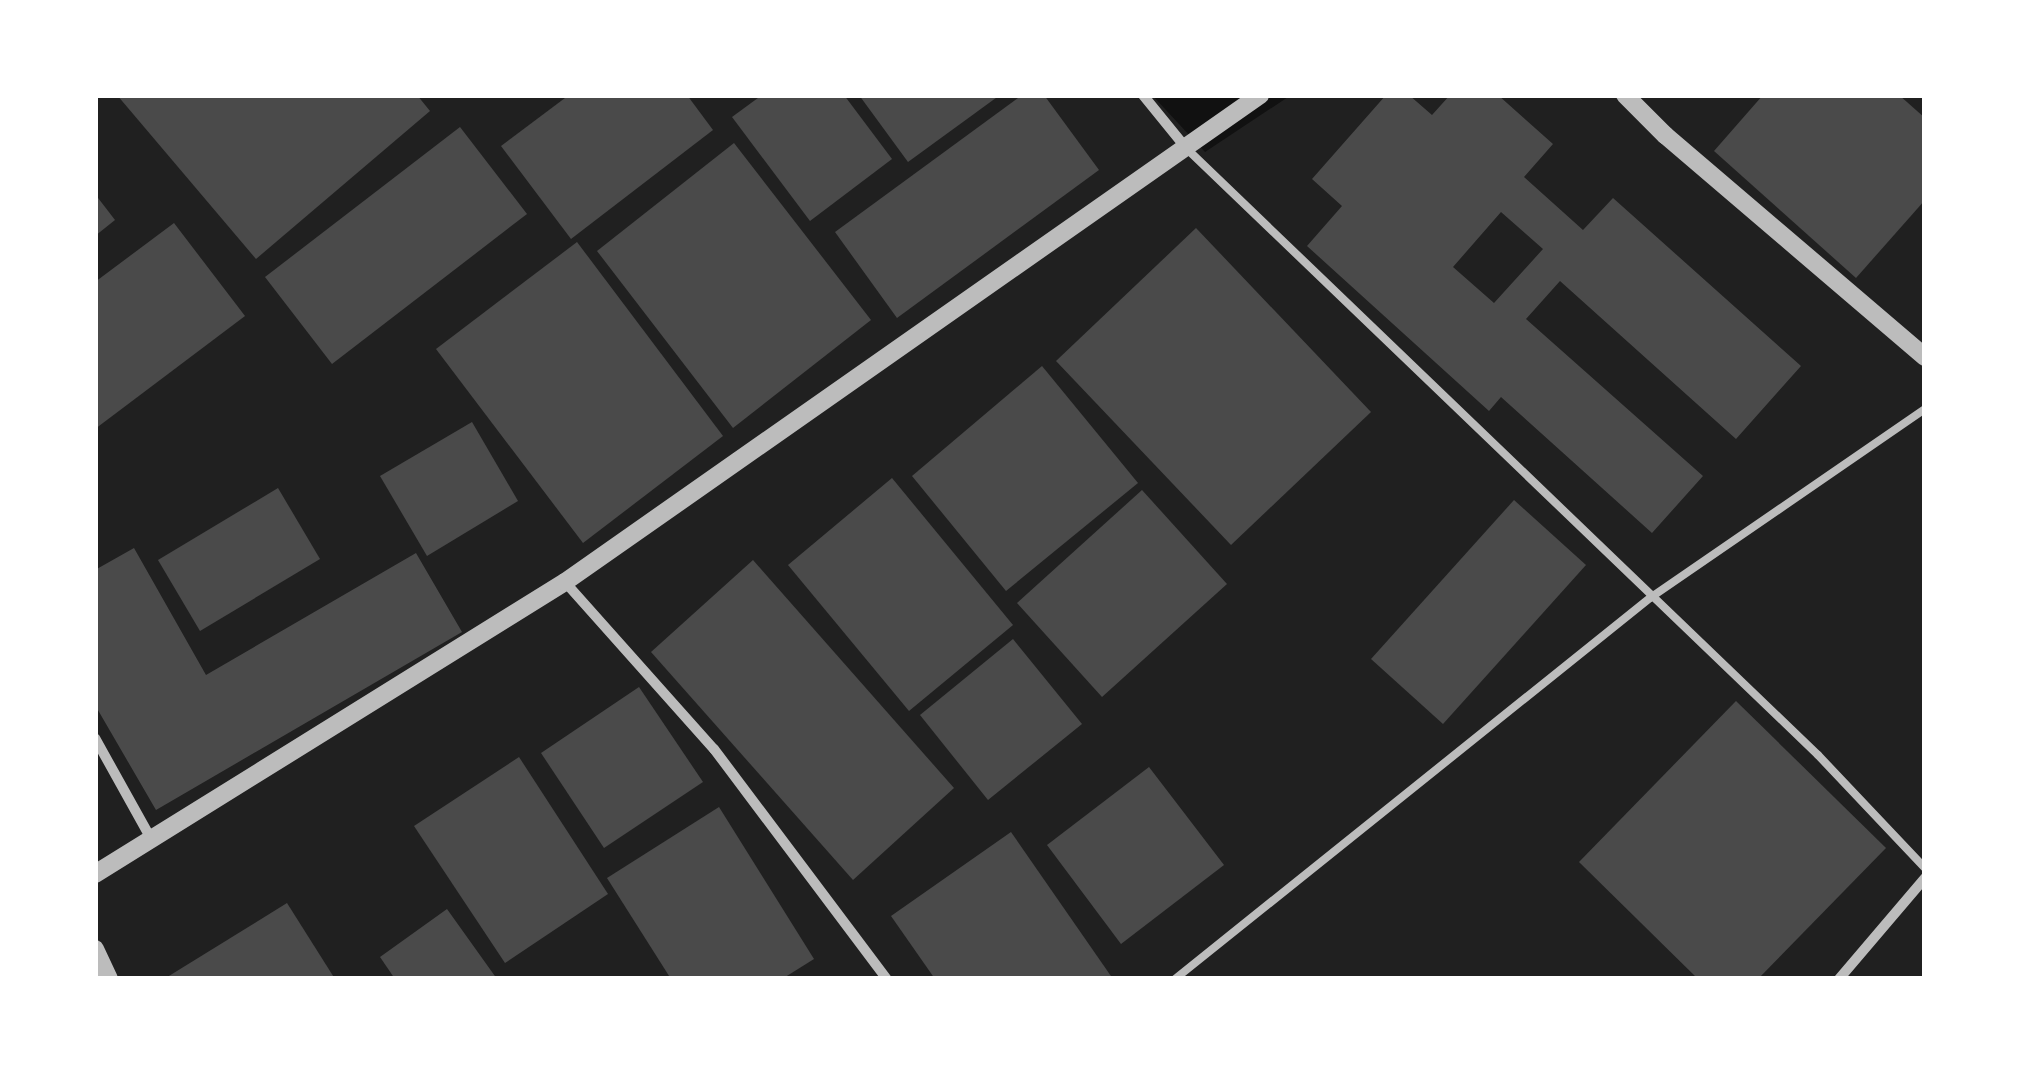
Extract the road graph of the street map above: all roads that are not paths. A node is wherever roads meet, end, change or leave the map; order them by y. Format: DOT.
graph roads {
  1 [pos="1143,95"];
  2 [pos="1260,95"];
  3 [pos="1625,95"];
  4 [pos="1186,148"];
  5 [pos="1925,357"];
  6 [pos="1925,409"];
  7 [pos="565,582"];
  8 [pos="1650,598"];
  9 [pos="95,738"];
  10 [pos="150,836"];
  11 [pos="1925,868"];
  12 [pos="95,874"];
  13 [pos="1925,878"];
  14 [pos="95,949"];
  15 [pos="109,979"];
  16 [pos="887,979"];
  17 [pos="1176,979"];
  18 [pos="1839,979"];
  1 -- 4 [label="street"];
  2 -- 4 [label="street"];
  3 -- 5 [label="street"];
  4 -- 7 [label="street"];
  4 -- 8 [label="lane"];
  6 -- 8 [label="lane"];
  7 -- 10 [label="street"];
  7 -- 16 [label="street"];
  8 -- 11 [label="lane"];
  8 -- 17 [label="lane"];
  9 -- 10 [label="street"];
  10 -- 12 [label="street"];
  13 -- 18 [label="street"];
  14 -- 15 [label="street"];
}
